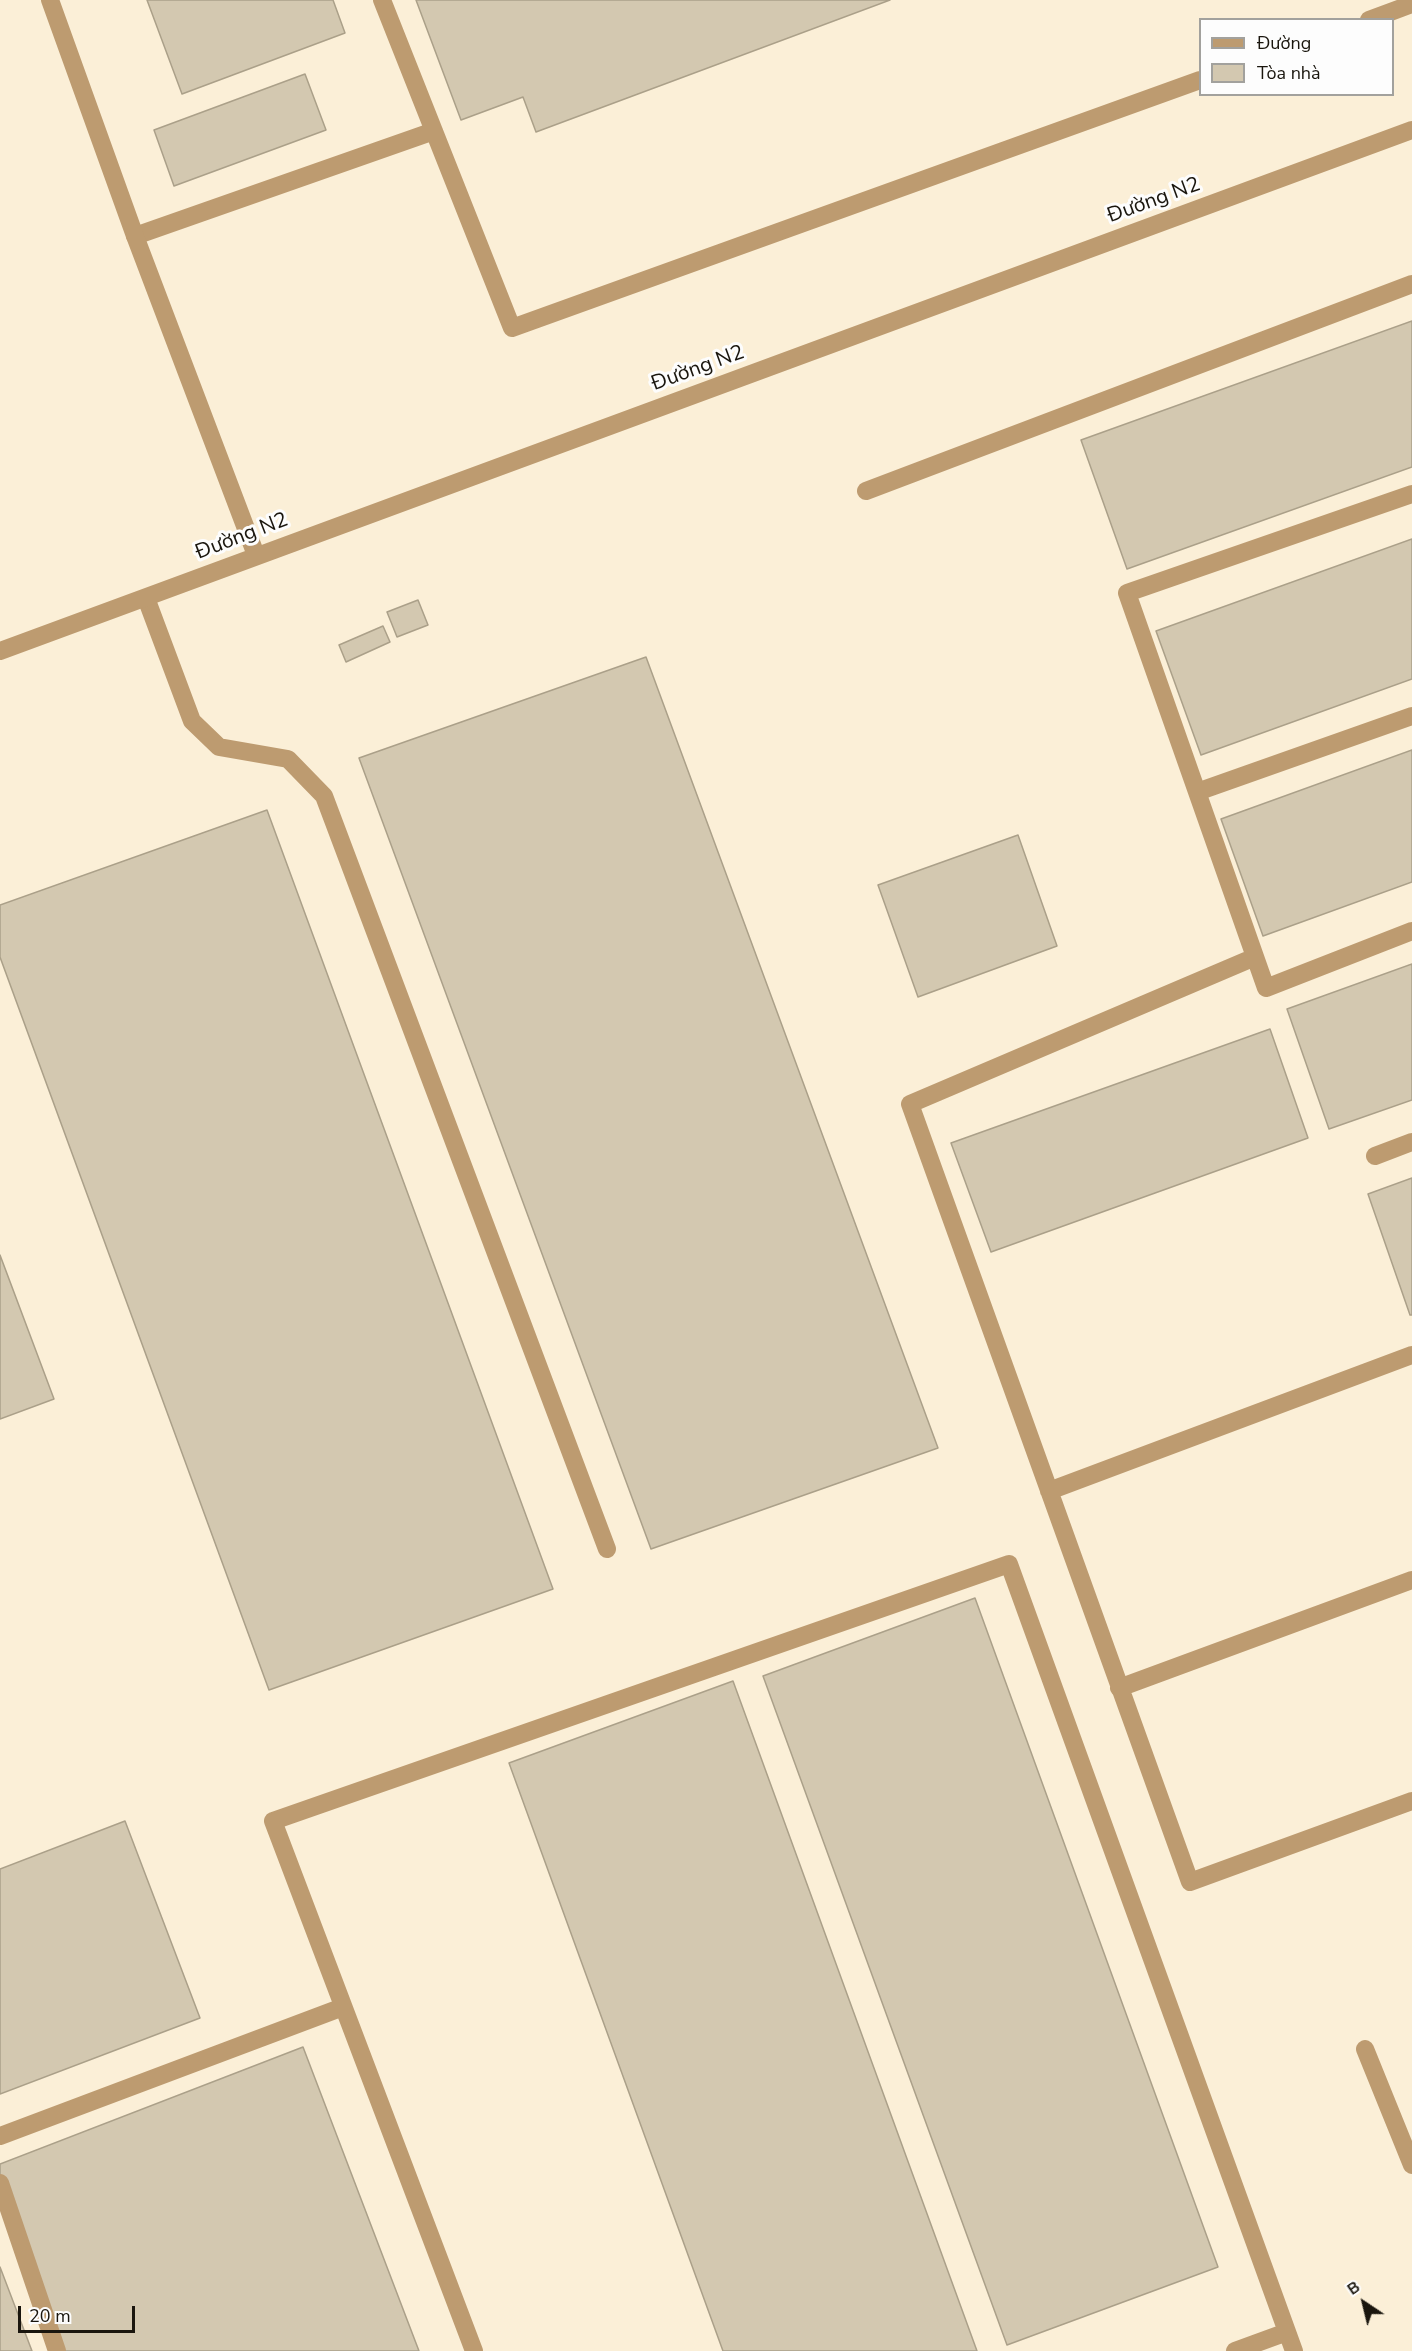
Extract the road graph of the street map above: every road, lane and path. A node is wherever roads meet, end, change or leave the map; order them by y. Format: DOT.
graph roads {
  1 [pos="50,0"];
  2 [pos="382,0"];
  3 [pos="1412,4"];
  4 [pos="1374,18"];
  5 [pos="1199,80"];
  6 [pos="1412,129"];
  7 [pos="434,131"];
  8 [pos="135,236"];
  9 [pos="1412,284"];
  10 [pos="866,491"];
  11 [pos="1412,494"];
  12 [pos="256,555"];
  13 [pos="146,598"];
  14 [pos="0,651"];
  15 [pos="1412,716"];
  16 [pos="1197,792"];
  17 [pos="1412,931"];
  18 [pos="1255,957"];
  19 [pos="1412,1142"];
  20 [pos="1375,1156"];
  21 [pos="1412,1355"];
  22 [pos="1049,1491"];
  23 [pos="607,1549"];
  24 [pos="1412,1580"];
  25 [pos="1119,1688"];
  26 [pos="1412,1802"];
  27 [pos="344,2007"];
  28 [pos="1365,2049"];
  29 [pos="0,2136"];
  30 [pos="1412,2165"];
  31 [pos="0,2183"];
  32 [pos="1287,2332"];
  33 [pos="57,2351"];
  34 [pos="474,2351"];
  35 [pos="1235,2351"];
  36 [pos="1294,2351"];
  1 -- 8 [label="street"];
  2 -- 7 [label="street"];
  3 -- 4 [label="street"];
  5 -- 7 [label="street"];
  6 -- 12 [label="street, Đường N2"];
  7 -- 8 [label="street"];
  8 -- 12 [label="street"];
  9 -- 10 [label="street"];
  11 -- 16 [label="street"];
  12 -- 13 [label="street, Đường N2"];
  13 -- 14 [label="street, Đường N2"];
  13 -- 23 [label="street"];
  15 -- 16 [label="street"];
  16 -- 18 [label="street"];
  17 -- 18 [label="street"];
  18 -- 22 [label="street"];
  19 -- 20 [label="street"];
  21 -- 22 [label="street"];
  22 -- 25 [label="street"];
  24 -- 25 [label="street"];
  25 -- 26 [label="street"];
  27 -- 29 [label="street"];
  27 -- 32 [label="street"];
  27 -- 34 [label="street"];
  28 -- 30 [label="street"];
  31 -- 33 [label="street"];
  32 -- 35 [label="street"];
  32 -- 36 [label="street"];
}
